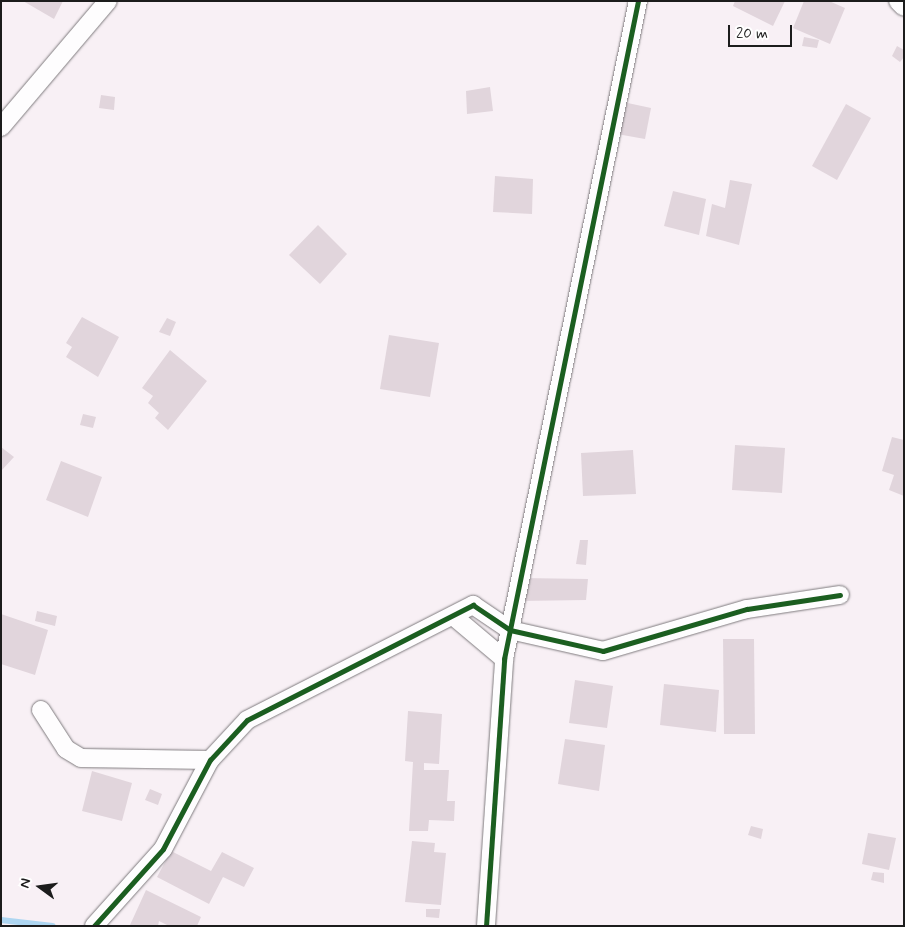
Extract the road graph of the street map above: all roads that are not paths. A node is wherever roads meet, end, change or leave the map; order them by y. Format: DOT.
graph roads {
  1 [pos="108,1"];
  2 [pos="638,1"];
  3 [pos="898,1"];
  4 [pos="904,7"];
  5 [pos="1,127"];
  6 [pos="840,595"];
  7 [pos="454,616"];
  8 [pos="510,630"];
  9 [pos="504,659"];
  10 [pos="41,710"];
  11 [pos="210,760"];
  12 [pos="94,926"];
  13 [pos="486,926"];
  1 -- 5 [label="street"];
  2 -- 8 [label="street"];
  3 -- 4 [label="street"];
  6 -- 8 [label="street"];
  7 -- 8 [label="street"];
  7 -- 9 [label="street"];
  7 -- 11 [label="street"];
  8 -- 9 [label="street"];
  9 -- 13 [label="street"];
  10 -- 11 [label="street"];
  11 -- 12 [label="street"];
}
